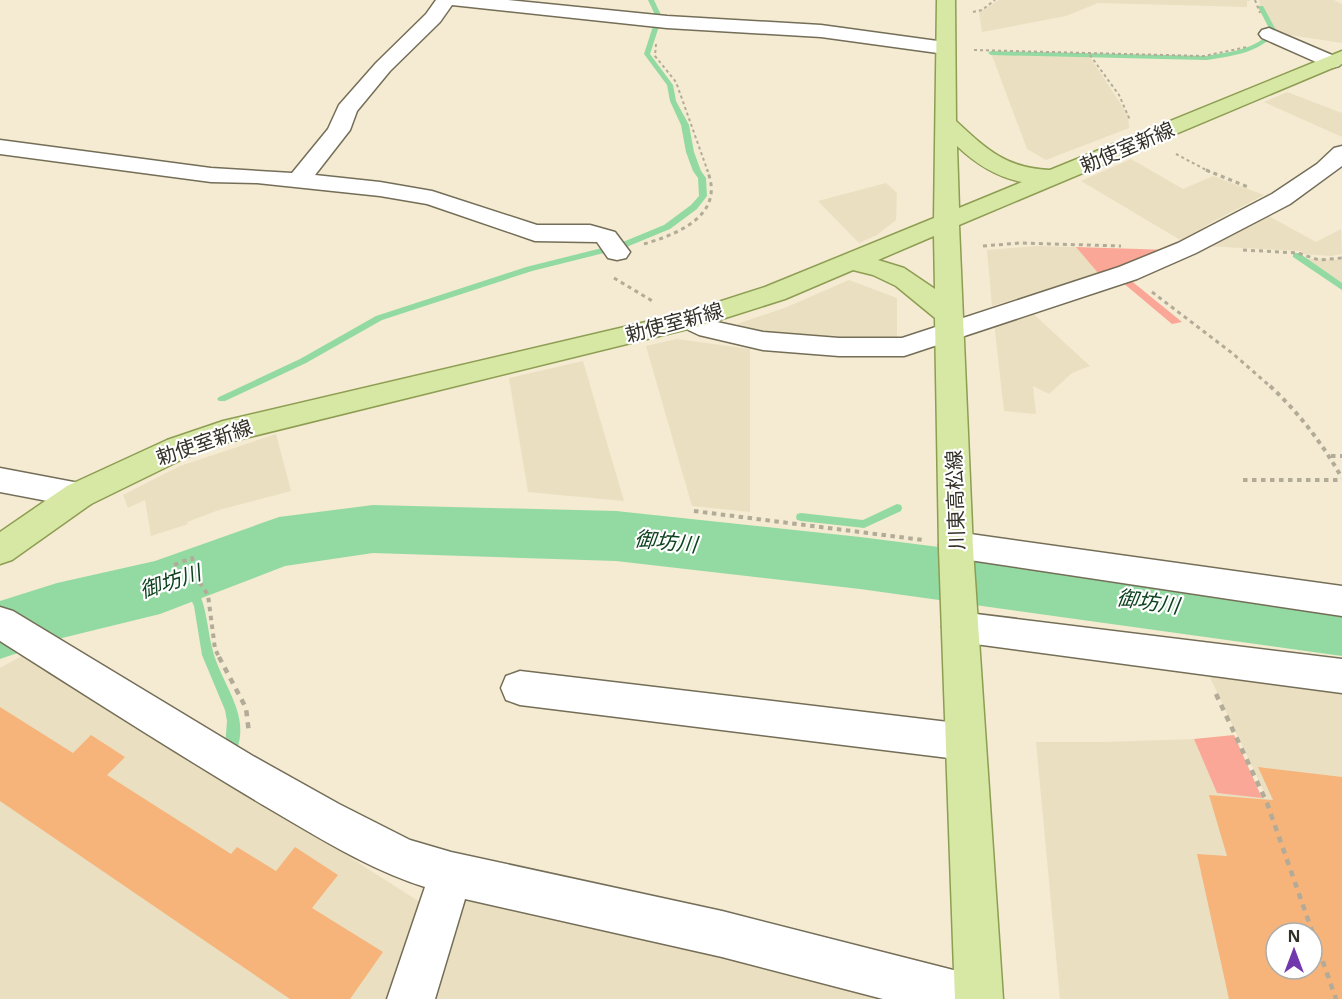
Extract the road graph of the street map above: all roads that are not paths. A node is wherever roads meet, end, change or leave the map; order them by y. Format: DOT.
graph roads {
  1 [pos="446,0"];
  2 [pos="453,0"];
  3 [pos="646,0"];
  4 [pos="946,0"];
  5 [pos="658,21"];
  6 [pos="1269,34"];
  7 [pos="945,48"];
  8 [pos="1337,60"];
  9 [pos="945,123"];
  10 [pos="0,147"];
  11 [pos="1342,153"];
  12 [pos="1054,177"];
  13 [pos="299,180"];
  14 [pos="946,224"];
  15 [pos="617,252"];
  16 [pos="852,262"];
  17 [pos="690,320"];
  18 [pos="950,324"];
  19 [pos="0,480"];
  20 [pos="79,495"];
  21 [pos="956,547"];
  22 [pos="0,550"];
  23 [pos="1342,601"];
  24 [pos="959,617"];
  25 [pos="0,622"];
  26 [pos="1342,676"];
  27 [pos="520,688"];
  28 [pos="966,742"];
  29 [pos="451,874"];
  30 [pos="411,999"];
  31 [pos="973,999"];
  32 [pos="979,999"];
  1 -- 13 [label="street"];
  2 -- 5 [label="street"];
  3 -- 5 [label="street"];
  4 -- 7 [label="main road, 川東高松線"];
  5 -- 7 [label="street"];
  6 -- 8 [label="street"];
  7 -- 9 [label="main road, 川東高松線"];
  8 -- 12 [label="main road, 勅使室新線"];
  9 -- 12 [label="main road"];
  9 -- 14 [label="main road, 川東高松線"];
  10 -- 13 [label="street"];
  11 -- 18 [label="street"];
  12 -- 14 [label="main road, 勅使室新線"];
  13 -- 15 [label="street"];
  14 -- 16 [label="main road, 勅使室新線"];
  14 -- 18 [label="main road, 川東高松線"];
  16 -- 17 [label="main road, 勅使室新線"];
  16 -- 18 [label="main road"];
  17 -- 18 [label="street"];
  17 -- 20 [label="main road, 勅使室新線"];
  18 -- 21 [label="main road, 川東高松線"];
  19 -- 20 [label="street"];
  20 -- 22 [label="main road, 勅使室新線"];
  21 -- 23 [label="street"];
  21 -- 24 [label="main road, 川東高松線"];
  24 -- 26 [label="street"];
  24 -- 28 [label="main road, 川東高松線"];
  25 -- 29 [label="street"];
  27 -- 28 [label="street"];
  28 -- 32 [label="main road, 川東高松線"];
  29 -- 30 [label="street"];
  29 -- 31 [label="street"];
}
